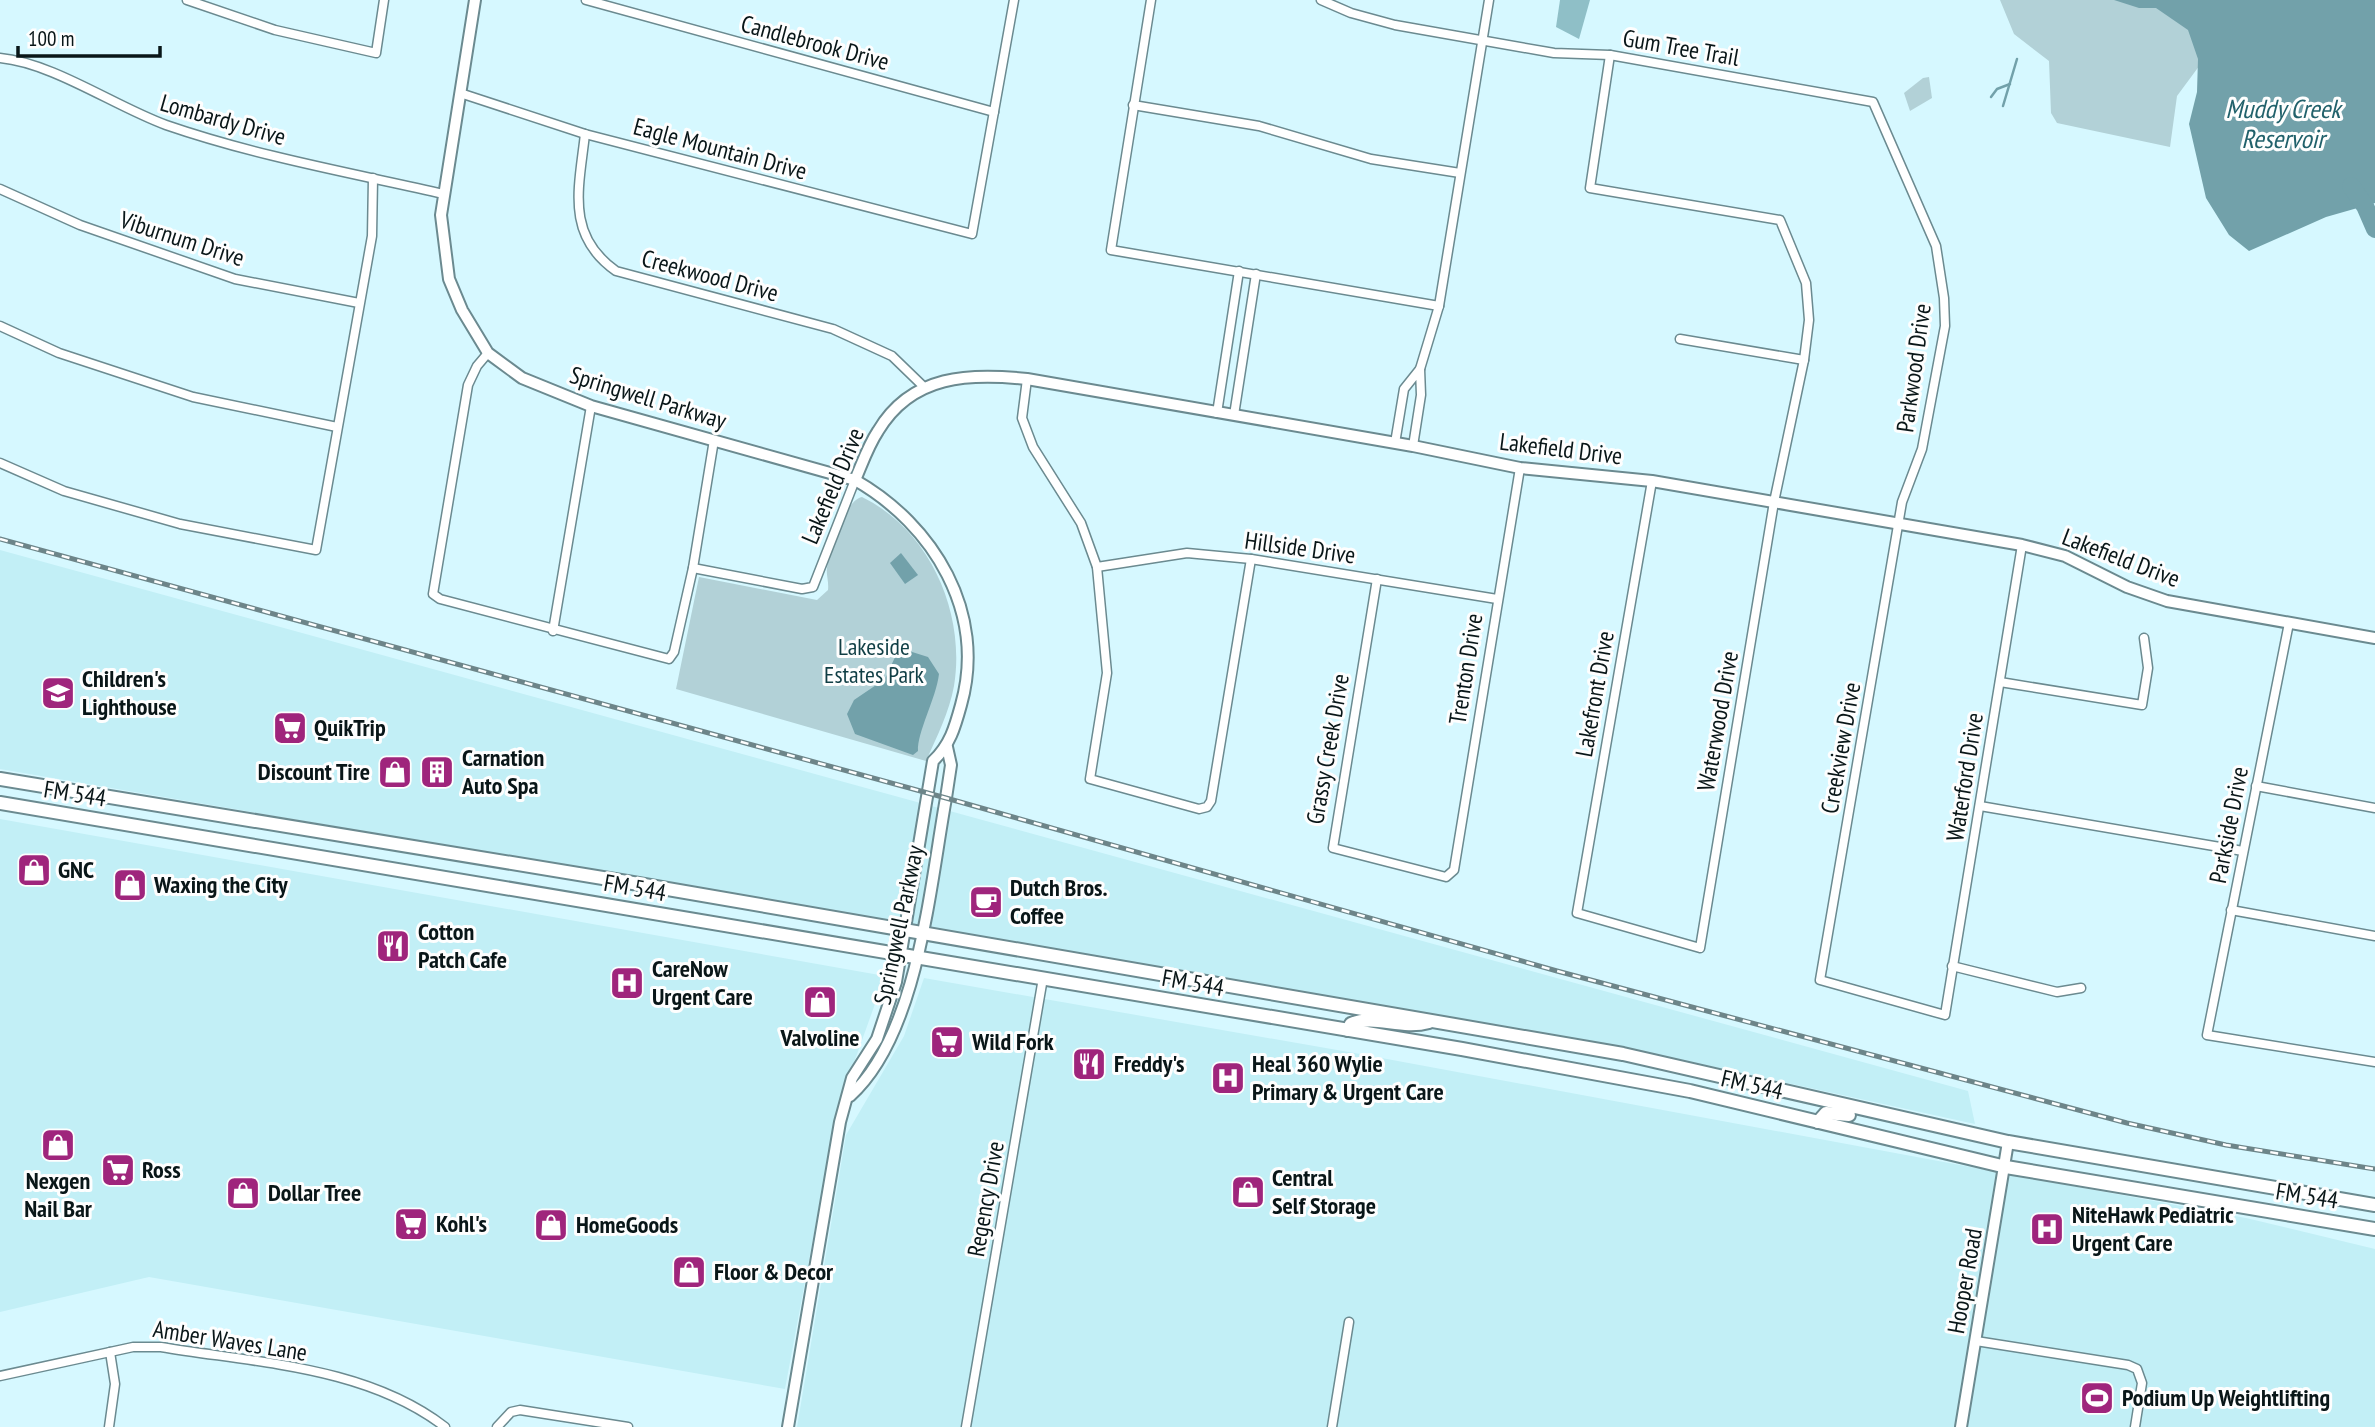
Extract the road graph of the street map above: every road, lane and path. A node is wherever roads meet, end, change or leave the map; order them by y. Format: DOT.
graph roads {
  1 [pos="187,0"];
  2 [pos="384,0"];
  3 [pos="475,0"];
  4 [pos="586,0"];
  5 [pos="1014,0"];
  6 [pos="1151,0"];
  7 [pos="1321,0"];
  8 [pos="1489,0"];
  9 [pos="1483,38"];
  10 [pos="1610,55"];
  11 [pos="0,58"];
  12 [pos="460,93"];
  13 [pos="1873,102"];
  14 [pos="1133,105"];
  15 [pos="994,112"];
  16 [pos="585,134"];
  17 [pos="1460,173"];
  18 [pos="373,178"];
  19 [pos="0,189"];
  20 [pos="444,194"];
  21 [pos="1239,271"];
  22 [pos="1256,274"];
  23 [pos="359,303"];
  24 [pos="1439,306"];
  25 [pos="0,326"];
  26 [pos="1680,339"];
  27 [pos="488,353"];
  28 [pos="1804,360"];
  29 [pos="1420,369"];
  30 [pos="1027,379"];
  31 [pos="924,387"];
  32 [pos="591,406"];
  33 [pos="1217,412"];
  34 [pos="1234,415"];
  35 [pos="337,428"];
  36 [pos="714,440"];
  37 [pos="1395,443"];
  38 [pos="1413,446"];
  39 [pos="0,463"];
  40 [pos="1520,468"];
  41 [pos="855,480"];
  42 [pos="1651,481"];
  43 [pos="1774,502"];
  44 [pos="1899,523"];
  45 [pos="2022,545"];
  46 [pos="1251,559"];
  47 [pos="1097,567"];
  48 [pos="693,568"];
  49 [pos="1377,579"];
  50 [pos="1497,599"];
  51 [pos="2289,623"];
  52 [pos="553,631"];
  53 [pos="2144,638"];
  54 [pos="2375,638"];
  55 [pos="2000,682"];
  56 [pos="947,747"];
  57 [pos="0,779"];
  58 [pos="2256,786"];
  59 [pos="0,803"];
  60 [pos="1980,806"];
  61 [pos="2375,808"];
  62 [pos="223,817"];
  63 [pos="922,821"];
  64 [pos="941,825"];
  65 [pos="219,838"];
  66 [pos="2243,851"];
  67 [pos="464,856"];
  68 [pos="1450,875"];
  69 [pos="460,880"];
  70 [pos="686,893"];
  71 [pos="2231,910"];
  72 [pos="682,918"];
  73 [pos="904,930"];
  74 [pos="921,933"];
  75 [pos="2375,936"];
  76 [pos="1700,948"];
  77 [pos="901,952"];
  78 [pos="917,954"];
  79 [pos="1952,967"];
  80 [pos="1174,976"];
  81 [pos="1043,978"];
  82 [pos="2081,988"];
  83 [pos="1170,1000"];
  84 [pos="1945,1015"];
  85 [pos="1433,1021"];
  86 [pos="1348,1030"];
  87 [pos="2375,1062"];
  88 [pos="850,1096"];
  89 [pos="1897,1118"];
  90 [pos="1818,1122"];
  91 [pos="2008,1142"];
  92 [pos="2006,1167"];
  93 [pos="2252,1182"];
  94 [pos="2375,1205"];
  95 [pos="2247,1208"];
  96 [pos="2375,1229"];
  97 [pos="1349,1322"];
  98 [pos="1976,1341"];
  99 [pos="110,1352"];
  100 [pos="0,1376"];
  101 [pos="109,1427"];
  102 [pos="445,1427"];
  103 [pos="497,1427"];
  104 [pos="628,1427"];
  105 [pos="788,1427"];
  106 [pos="968,1427"];
  107 [pos="1332,1427"];
  108 [pos="1961,1427"];
  109 [pos="2135,1427"];
  1 -- 2 [label="street"];
  3 -- 12 [label="street, Springwell Parkway"];
  4 -- 15 [label="street, Candlebrook Drive"];
  5 -- 15 [label="street"];
  6 -- 14 [label="street"];
  7 -- 9 [label="street, Gum Tree Trail"];
  8 -- 9 [label="street"];
  9 -- 10 [label="street, Gum Tree Trail"];
  9 -- 17 [label="street"];
  10 -- 13 [label="street, Gum Tree Trail"];
  10 -- 28 [label="street, Waterwood Drive"];
  11 -- 18 [label="street, Lombardy Drive"];
  12 -- 16 [label="street, Eagle Mountain Drive"];
  12 -- 20 [label="street, Springwell Parkway"];
  13 -- 44 [label="street, Parkwood Drive"];
  14 -- 17 [label="street"];
  14 -- 21 [label="street"];
  15 -- 16 [label="street, Eagle Mountain Drive"];
  16 -- 31 [label="street, Creekwood Drive"];
  17 -- 24 [label="street"];
  18 -- 20 [label="street, Lombardy Drive"];
  18 -- 23 [label="street"];
  19 -- 23 [label="street, Viburnum Drive"];
  20 -- 27 [label="street, Springwell Parkway"];
  21 -- 22 [label="street"];
  21 -- 33 [label="street"];
  22 -- 24 [label="street"];
  22 -- 34 [label="street"];
  23 -- 35 [label="street"];
  24 -- 29 [label="street"];
  25 -- 35 [label="street"];
  26 -- 28 [label="street"];
  27 -- 32 [label="street, Springwell Parkway"];
  27 -- 52 [label="street"];
  28 -- 43 [label="street, Waterwood Drive"];
  29 -- 37 [label="street"];
  29 -- 38 [label="street"];
  30 -- 31 [label="street, Lakefield Drive"];
  30 -- 33 [label="street, Lakefield Drive"];
  30 -- 47 [label="street"];
  31 -- 41 [label="street, Lakefield Drive"];
  32 -- 36 [label="street, Springwell Parkway"];
  32 -- 52 [label="street"];
  33 -- 34 [label="street, Lakefield Drive"];
  34 -- 37 [label="street, Lakefield Drive"];
  35 -- 39 [label="street"];
  36 -- 41 [label="street, Springwell Parkway"];
  36 -- 48 [label="street"];
  37 -- 38 [label="street, Lakefield Drive"];
  38 -- 40 [label="street, Lakefield Drive"];
  40 -- 42 [label="street, Lakefield Drive"];
  40 -- 50 [label="street, Trenton Drive"];
  41 -- 48 [label="street, Lakefield Drive"];
  41 -- 56 [label="street, Springwell Parkway"];
  42 -- 43 [label="street, Lakefield Drive"];
  42 -- 76 [label="street, Lakefront Drive"];
  43 -- 44 [label="street, Lakefield Drive"];
  43 -- 76 [label="street, Waterwood Drive"];
  44 -- 45 [label="street, Lakefield Drive"];
  44 -- 84 [label="street, Creekview Drive"];
  45 -- 51 [label="street, Lakefield Drive"];
  45 -- 55 [label="street, Waterford Drive"];
  46 -- 47 [label="street, Hillside Drive"];
  46 -- 47 [label="street"];
  46 -- 49 [label="street, Hillside Drive"];
  48 -- 52 [label="street"];
  49 -- 50 [label="street, Hillside Drive"];
  49 -- 68 [label="street, Grassy Creek Drive"];
  50 -- 68 [label="street, Trenton Drive"];
  51 -- 54 [label="street, Lakefield Drive"];
  51 -- 58 [label="street, Parkside Drive"];
  53 -- 55 [label="street"];
  55 -- 60 [label="street, Waterford Drive"];
  56 -- 63 [label="street, Springwell Parkway"];
  56 -- 64 [label="street, Springwell Parkway"];
  57 -- 62 [label="main road, FM 544 / FM 544"];
  58 -- 61 [label="street"];
  58 -- 66 [label="street, Parkside Drive"];
  59 -- 65 [label="main road, FM 544 / FM 544"];
  60 -- 66 [label="street"];
  60 -- 79 [label="street, Waterford Drive"];
  62 -- 65 [label="main road"];
  62 -- 67 [label="main road, FM 544 / FM 544"];
  63 -- 64 [label="street"];
  63 -- 73 [label="street, Springwell Parkway"];
  64 -- 74 [label="street, Springwell Parkway"];
  65 -- 69 [label="main road, FM 544 / FM 544"];
  66 -- 71 [label="street, Parkside Drive"];
  67 -- 69 [label="main road"];
  67 -- 70 [label="main road, FM 544 / FM 544"];
  69 -- 72 [label="main road, FM 544 / FM 544"];
  70 -- 72 [label="main road"];
  70 -- 73 [label="main road, FM 544 / FM 544"];
  71 -- 75 [label="street"];
  71 -- 87 [label="street, Parkside Drive"];
  72 -- 77 [label="main road, FM 544 / FM 544"];
  73 -- 74 [label="main road, FM 544 / FM 544"];
  73 -- 77 [label="street, Springwell Parkway"];
  74 -- 78 [label="street, Springwell Parkway"];
  74 -- 80 [label="main road, FM 544 / FM 544"];
  77 -- 78 [label="main road, FM 544 / FM 544"];
  77 -- 88 [label="street, Springwell Parkway"];
  78 -- 81 [label="main road, FM 544 / FM 544"];
  78 -- 88 [label="street, Springwell Parkway"];
  79 -- 82 [label="street"];
  79 -- 84 [label="street, Waterford Drive"];
  80 -- 83 [label="main road"];
  80 -- 85 [label="main road, FM 544 / FM 544"];
  81 -- 83 [label="main road, FM 544 / FM 544"];
  81 -- 106 [label="street, Regency Drive"];
  83 -- 86 [label="main road, FM 544 / FM 544"];
  85 -- 86 [label="main road"];
  85 -- 89 [label="main road, FM 544 / FM 544"];
  86 -- 90 [label="main road, FM 544 / FM 544"];
  88 -- 105 [label="street, Springwell Parkway"];
  89 -- 90 [label="main road"];
  89 -- 91 [label="main road, FM 544 / FM 544"];
  90 -- 92 [label="main road, FM 544 / FM 544"];
  91 -- 92 [label="street, Hooper Road"];
  91 -- 93 [label="main road, FM 544 / FM 544"];
  92 -- 95 [label="main road, FM 544 / FM 544"];
  92 -- 98 [label="street, Hooper Road"];
  93 -- 94 [label="main road, FM 544 / FM 544"];
  93 -- 95 [label="main road"];
  95 -- 96 [label="main road, FM 544 / FM 544"];
  97 -- 107 [label="street"];
  98 -- 108 [label="street, Hooper Road"];
  98 -- 109 [label="street"];
  99 -- 100 [label="street, Amber Waves Lane"];
  99 -- 101 [label="street"];
  99 -- 102 [label="street, Amber Waves Lane"];
  103 -- 104 [label="street"];
}
